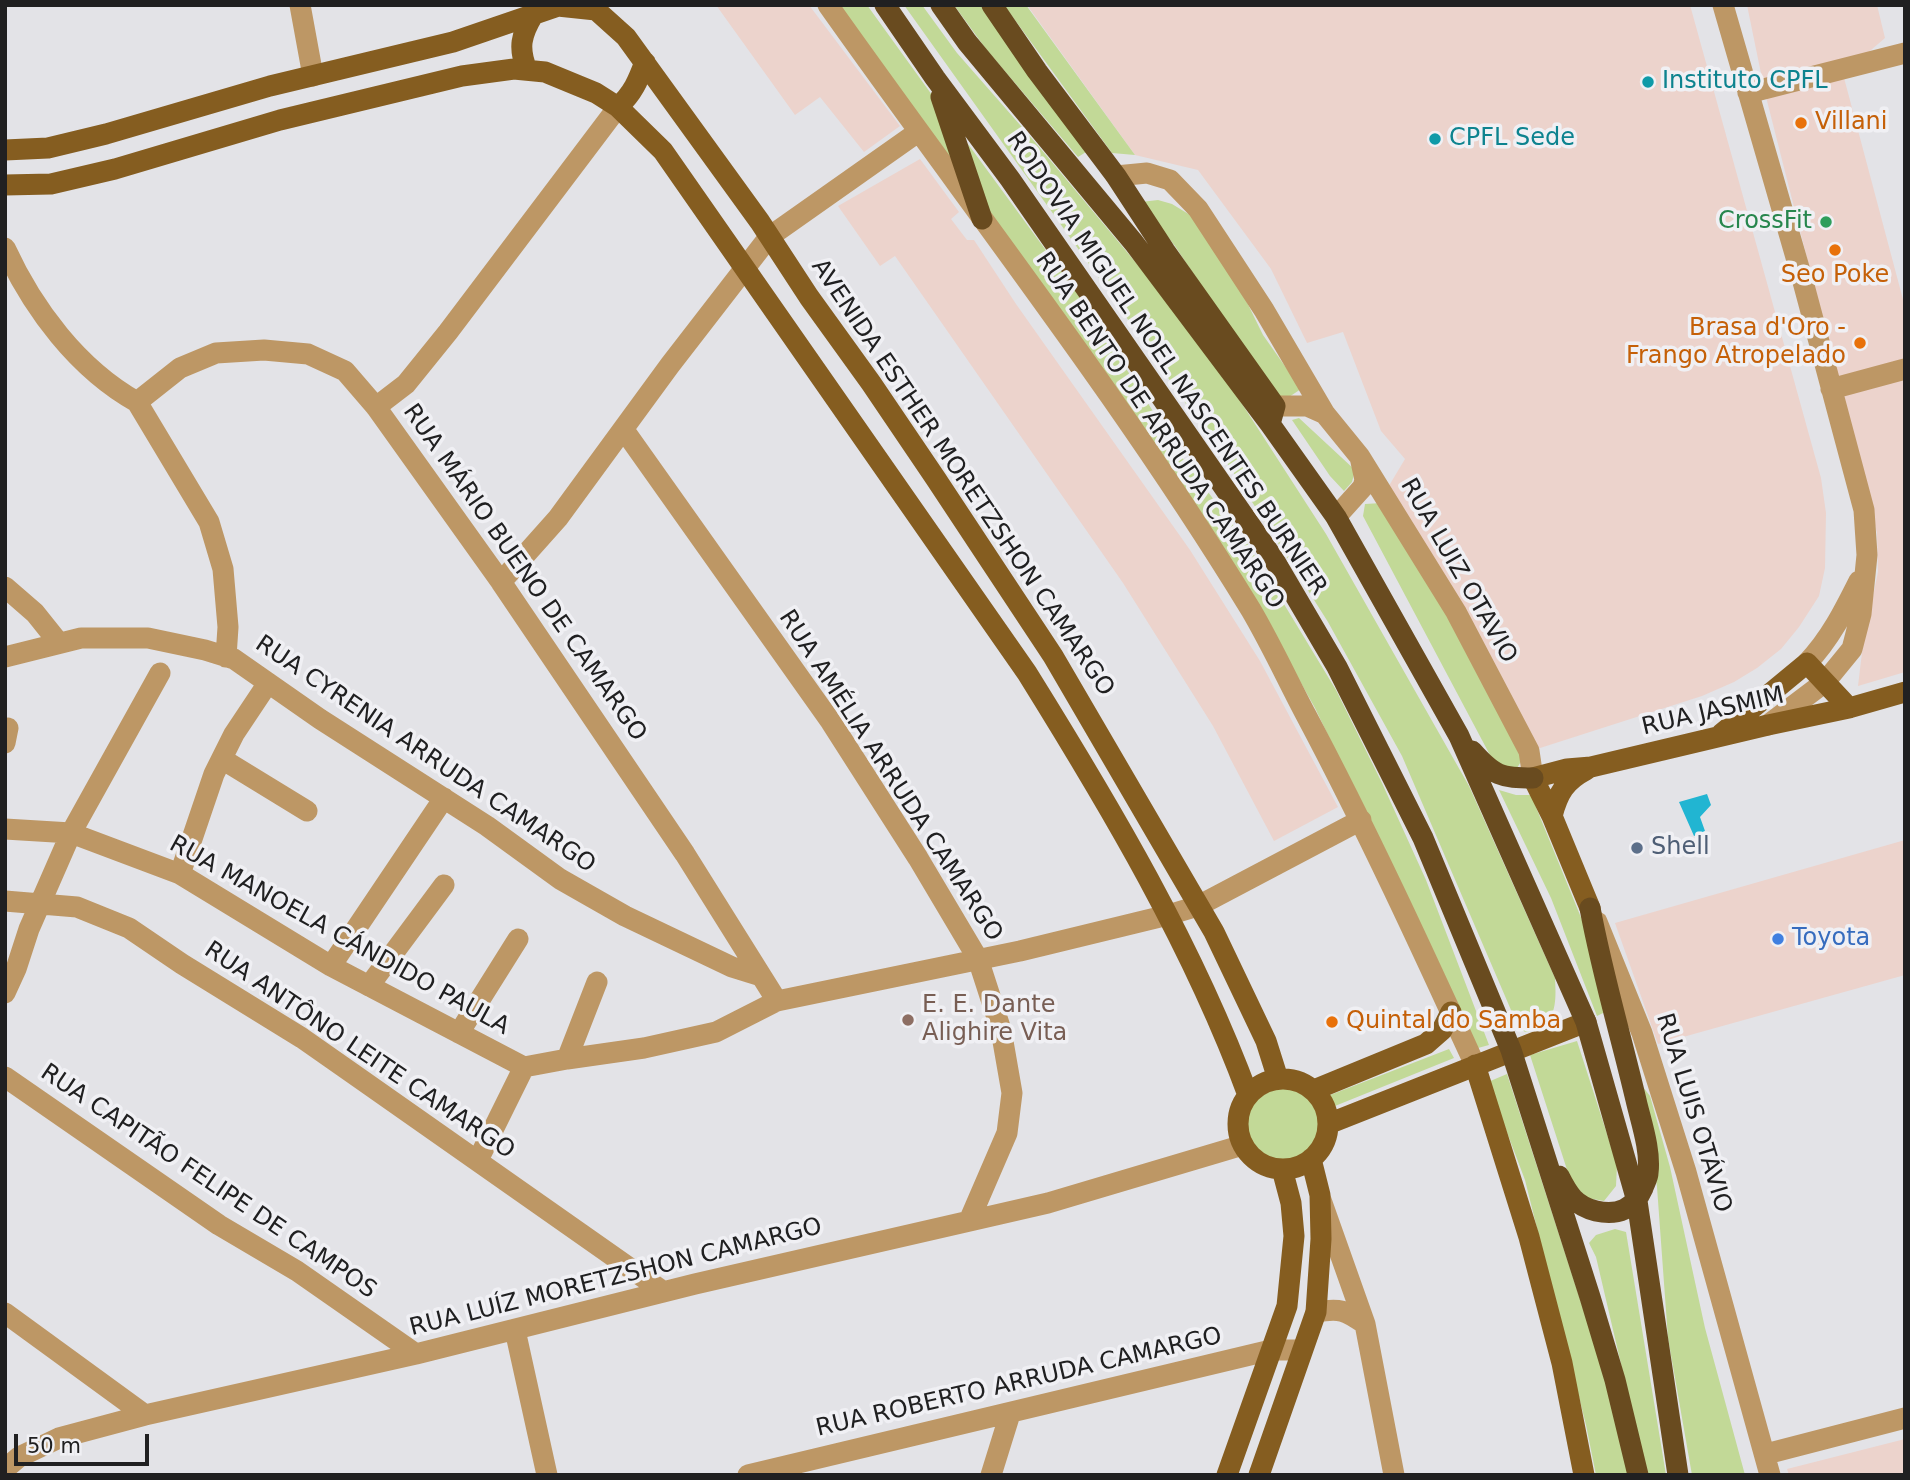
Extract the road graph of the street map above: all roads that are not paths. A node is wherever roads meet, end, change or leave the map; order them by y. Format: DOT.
graph roads {
  1 [pos="300,5"];
  2 [pos="828,5"];
  3 [pos="885,5"];
  4 [pos="941,5"];
  5 [pos="992,5"];
  6 [pos="1723,5"];
  7 [pos="558,6"];
  8 [pos="597,7"];
  9 [pos="533,15"];
  10 [pos="1905,52"];
  11 [pos="645,62"];
  12 [pos="527,70"];
  13 [pos="313,76"];
  14 [pos="935,78"];
  15 [pos="1748,93"];
  16 [pos="618,107"];
  17 [pos="918,132"];
  18 [pos="5,150"];
  19 [pos="1116,176"];
  20 [pos="5,185"];
  21 [pos="982,219"];
  22 [pos="769,237"];
  23 [pos="5,248"];
  24 [pos="746,269"];
  25 [pos="1905,369"];
  26 [pos="1831,388"];
  27 [pos="137,402"];
  28 [pos="376,407"];
  29 [pos="1325,414"];
  30 [pos="1272,415"];
  31 [pos="624,430"];
  32 [pos="1360,457"];
  33 [pos="1336,517"];
  34 [pos="1864,570"];
  35 [pos="501,582"];
  36 [pos="5,587"];
  37 [pos="59,643"];
  38 [pos="5,657"];
  39 [pos="226,657"];
  40 [pos="1807,663"];
  41 [pos="160,673"];
  42 [pos="1825,682"];
  43 [pos="268,683"];
  44 [pos="1905,692"];
  45 [pos="1849,708"];
  46 [pos="1768,725"];
  47 [pos="1459,736"];
  48 [pos="1717,738"];
  49 [pos="222,759"];
  50 [pos="1591,767"];
  51 [pos="1533,778"];
  52 [pos="444,798"];
  53 [pos="307,811"];
  54 [pos="1552,816"];
  55 [pos="1361,820"];
  56 [pos="5,829"];
  57 [pos="71,833"];
  58 [pos="180,874"];
  59 [pos="444,885"];
  60 [pos="5,901"];
  61 [pos="41,903"];
  62 [pos="1198,906"];
  63 [pos="1590,908"];
  64 [pos="1168,915"];
  65 [pos="518,939"];
  66 [pos="978,958"];
  67 [pos="331,966"];
  68 [pos="761,976"];
  69 [pos="597,982"];
  70 [pos="369,986"];
  71 [pos="5,993"];
  72 [pos="777,1000"];
  73 [pos="1451,1012"];
  74 [pos="1586,1022"];
  75 [pos="459,1033"];
  76 [pos="1510,1050"];
  77 [pos="567,1059"];
  78 [pos="1475,1065"];
  79 [pos="524,1067"];
  80 [pos="5,1077"];
  81 [pos="1278,1079"];
  82 [pos="1314,1090"];
  83 [pos="1248,1095"];
  84 [pos="1531,1114"];
  85 [pos="1328,1124"];
  86 [pos="1243,1145"];
  87 [pos="478,1160"];
  88 [pos="1311,1160"];
  89 [pos="1282,1169"];
  90 [pos="1320,1195"];
  91 [pos="1637,1201"];
  92 [pos="970,1221"];
  93 [pos="664,1292"];
  94 [pos="5,1312"];
  95 [pos="1316,1312"];
  96 [pos="1366,1324"];
  97 [pos="515,1330"];
  98 [pos="1271,1350"];
  99 [pos="1302,1350"];
  100 [pos="416,1354"];
  101 [pos="1010,1414"];
  102 [pos="145,1415"];
  103 [pos="1905,1418"];
  104 [pos="1768,1464"];
  105 [pos="5,1469"];
  106 [pos="794,1469"];
  107 [pos="547,1475"];
  108 [pos="748,1475"];
  109 [pos="991,1475"];
  110 [pos="1227,1475"];
  111 [pos="1259,1475"];
  112 [pos="1394,1475"];
  113 [pos="1584,1475"];
  114 [pos="1638,1475"];
  115 [pos="1678,1475"];
  1 -- 13 [label="street"];
  2 -- 17 [label="street, RUA BENTO DE ARRUDA CAMARGO"];
  3 -- 14 [label="highway, RODOVIA MIGUEL NOEL NASCENTES BURNIER"];
  4 -- 30 [label="highway, RODOVIA MIGUEL NOEL NASCENTES BURNIER"];
  5 -- 19 [label="highway"];
  6 -- 15 [label="street"];
  7 -- 8 [label="main road"];
  7 -- 9 [label="main road"];
  8 -- 11 [label="main road, AVENIDA ESTHER MORETZSHON CAMARGO"];
  9 -- 12 [label="main road"];
  9 -- 13 [label="main road"];
  10 -- 15 [label="street"];
  11 -- 16 [label="main road"];
  11 -- 22 [label="main road, AVENIDA ESTHER MORETZSHON CAMARGO"];
  12 -- 16 [label="main road"];
  12 -- 20 [label="main road"];
  13 -- 18 [label="main road"];
  14 -- 21 [label="highway"];
  14 -- 76 [label="highway, RODOVIA MIGUEL NOEL NASCENTES BURNIER"];
  15 -- 26 [label="street"];
  16 -- 24 [label="main road"];
  16 -- 28 [label="street"];
  17 -- 21 [label="street, RUA BENTO DE ARRUDA CAMARGO"];
  17 -- 22 [label="street"];
  19 -- 29 [label="street"];
  19 -- 30 [label="highway"];
  21 -- 55 [label="street, RUA BENTO DE ARRUDA CAMARGO"];
  22 -- 24 [label="street"];
  22 -- 62 [label="main road, AVENIDA ESTHER MORETZSHON CAMARGO"];
  23 -- 27 [label="street"];
  24 -- 31 [label="street"];
  24 -- 64 [label="main road"];
  25 -- 26 [label="street"];
  26 -- 34 [label="street"];
  27 -- 28 [label="street, RUA MÁRIO BUENO DE CAMARGO"];
  27 -- 39 [label="street"];
  28 -- 35 [label="street, RUA MÁRIO BUENO DE CAMARGO"];
  29 -- 30 [label="street"];
  29 -- 32 [label="street"];
  30 -- 33 [label="highway, RODOVIA MIGUEL NOEL NASCENTES BURNIER"];
  31 -- 35 [label="street"];
  31 -- 66 [label="street, RUA AMÉLIA ARRUDA CAMARGO"];
  32 -- 33 [label="street, RUA LUIZ OTAVIO"];
  32 -- 51 [label="street, RUA LUIZ OTAVIO"];
  33 -- 47 [label="highway, RODOVIA MIGUEL NOEL NASCENTES BURNIER"];
  34 -- 40 [label="street"];
  34 -- 42 [label="street"];
  35 -- 68 [label="street, RUA MÁRIO BUENO DE CAMARGO"];
  36 -- 37 [label="street"];
  37 -- 38 [label="street, RUA CYRENIA ARRUDA CAMARGO"];
  37 -- 39 [label="street, RUA CYRENIA ARRUDA CAMARGO"];
  39 -- 43 [label="street, RUA CYRENIA ARRUDA CAMARGO"];
  40 -- 42 [label="main road"];
  40 -- 48 [label="main road"];
  41 -- 57 [label="street"];
  42 -- 45 [label="main road"];
  42 -- 46 [label="street"];
  43 -- 49 [label="street"];
  43 -- 52 [label="street, RUA CYRENIA ARRUDA CAMARGO"];
  44 -- 45 [label="main road, RUA JASMIM"];
  45 -- 46 [label="main road, RUA JASMIM"];
  46 -- 48 [label="main road, RUA JASMIM"];
  47 -- 51 [label="highway"];
  47 -- 74 [label="highway, RODOVIA MIGUEL NOEL NASCENTES BURNIER"];
  48 -- 50 [label="main road, RUA JASMIM"];
  49 -- 53 [label="street"];
  49 -- 58 [label="street"];
  50 -- 51 [label="main road, RUA JASMIM"];
  50 -- 54 [label="main road"];
  51 -- 54 [label="main road, RUA LUIS OTÁVIO"];
  52 -- 67 [label="street"];
  52 -- 68 [label="street, RUA CYRENIA ARRUDA CAMARGO"];
  54 -- 63 [label="main road, RUA LUIS OTÁVIO"];
  55 -- 62 [label="street"];
  55 -- 73 [label="street, RUA BENTO DE ARRUDA CAMARGO"];
  56 -- 57 [label="street, RUA MANOELA CÁNDIDO PAULA"];
  57 -- 58 [label="street, RUA MANOELA CÁNDIDO PAULA"];
  57 -- 61 [label="street"];
  58 -- 67 [label="street, RUA MANOELA CÁNDIDO PAULA"];
  59 -- 70 [label="street"];
  60 -- 61 [label="street, RUA ANTÔNO LEITE CAMARGO"];
  61 -- 71 [label="street"];
  61 -- 87 [label="street, RUA ANTÔNO LEITE CAMARGO"];
  62 -- 64 [label="street"];
  62 -- 81 [label="main road, AVENIDA ESTHER MORETZSHON CAMARGO"];
  63 -- 91 [label="highway"];
  63 -- 104 [label="street, RUA LUIS OTÁVIO"];
  64 -- 66 [label="street"];
  64 -- 83 [label="main road"];
  65 -- 75 [label="street"];
  66 -- 72 [label="street"];
  66 -- 92 [label="street, RUA AMÉLIA ARRUDA CAMARGO"];
  67 -- 70 [label="street, RUA MANOELA CÁNDIDO PAULA"];
  68 -- 72 [label="street, RUA MÁRIO BUENO DE CAMARGO"];
  69 -- 77 [label="street"];
  70 -- 75 [label="street, RUA MANOELA CÁNDIDO PAULA"];
  72 -- 77 [label="street"];
  73 -- 78 [label="street, RUA BENTO DE ARRUDA CAMARGO"];
  73 -- 82 [label="main road"];
  74 -- 76 [label="main road"];
  74 -- 91 [label="highway, RODOVIA MIGUEL NOEL NASCENTES BURNIER"];
  75 -- 79 [label="street, RUA MANOELA CÁNDIDO PAULA"];
  76 -- 78 [label="main road"];
  76 -- 84 [label="highway, RODOVIA MIGUEL NOEL NASCENTES BURNIER"];
  77 -- 79 [label="street"];
  78 -- 85 [label="main road"];
  78 -- 113 [label="main road"];
  79 -- 87 [label="street"];
  80 -- 100 [label="street, RUA CAPITÃO FELIPE DE CAMPOS"];
  81 -- 82 [label="main road"];
  81 -- 83 [label="main road"];
  82 -- 85 [label="main road"];
  83 -- 86 [label="main road"];
  84 -- 91 [label="highway"];
  84 -- 114 [label="highway, RODOVIA MIGUEL NOEL NASCENTES BURNIER"];
  85 -- 88 [label="main road"];
  86 -- 89 [label="main road"];
  86 -- 92 [label="street, RUA LUÍZ MORETZSHON CAMARGO"];
  87 -- 93 [label="street, RUA ANTÔNO LEITE CAMARGO"];
  88 -- 89 [label="main road"];
  88 -- 90 [label="main road"];
  89 -- 98 [label="main road"];
  90 -- 95 [label="main road"];
  90 -- 96 [label="street"];
  91 -- 115 [label="highway, RODOVIA MIGUEL NOEL NASCENTES BURNIER"];
  92 -- 93 [label="street, RUA LUÍZ MORETZSHON CAMARGO"];
  93 -- 97 [label="street, RUA LUÍZ MORETZSHON CAMARGO"];
  94 -- 102 [label="street"];
  95 -- 96 [label="street"];
  95 -- 99 [label="main road"];
  96 -- 112 [label="street"];
  97 -- 100 [label="street, RUA LUÍZ MORETZSHON CAMARGO"];
  97 -- 107 [label="street"];
  98 -- 99 [label="street, RUA ROBERTO ARRUDA CAMARGO"];
  98 -- 101 [label="street, RUA ROBERTO ARRUDA CAMARGO"];
  98 -- 110 [label="main road"];
  99 -- 111 [label="main road"];
  100 -- 102 [label="street, RUA LUÍZ MORETZSHON CAMARGO"];
  101 -- 106 [label="street, RUA ROBERTO ARRUDA CAMARGO"];
  101 -- 109 [label="street"];
  102 -- 105 [label="street, RUA LUÍZ MORETZSHON CAMARGO"];
  103 -- 104 [label="street"];
  106 -- 108 [label="street, RUA ROBERTO ARRUDA CAMARGO"];
}
